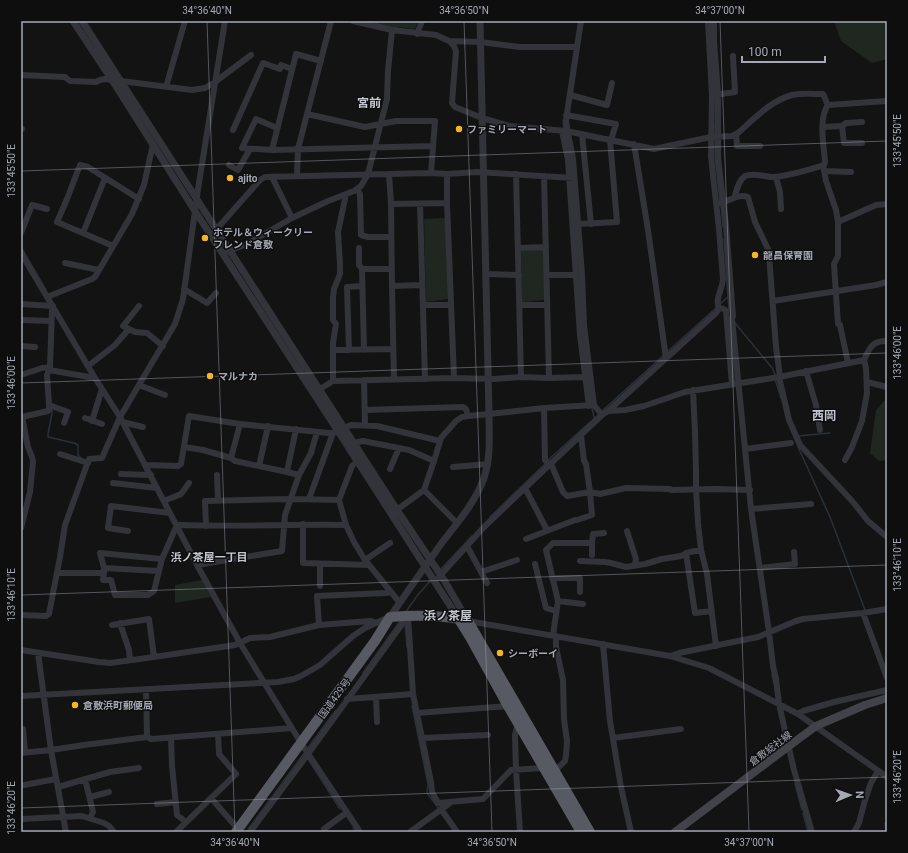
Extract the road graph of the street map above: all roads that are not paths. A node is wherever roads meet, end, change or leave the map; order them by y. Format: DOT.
graph roads {
  1 [pos="73,21"];
  2 [pos="82,21"];
  3 [pos="185,21"];
  4 [pos="225,21"];
  5 [pos="331,21"];
  6 [pos="353,21"];
  7 [pos="422,21"];
  8 [pos="480,21"];
  9 [pos="581,21"];
  10 [pos="365,22"];
  11 [pos="711,23"];
  12 [pos="392,30"];
  13 [pos="417,34"];
  14 [pos="449,41"];
  15 [pos="480,42"];
  16 [pos="575,47"];
  17 [pos="251,55"];
  18 [pos="733,56"];
  19 [pos="321,61"];
  20 [pos="292,69"];
  21 [pos="21,74"];
  22 [pos="112,80"];
  23 [pos="121,81"];
  24 [pos="215,82"];
  25 [pos="612,83"];
  26 [pos="166,87"];
  27 [pos="570,95"];
  28 [pos="715,95"];
  29 [pos="887,101"];
  30 [pos="828,105"];
  31 [pos="307,114"];
  32 [pos="566,115"];
  33 [pos="482,118"];
  34 [pos="862,122"];
  35 [pos="381,123"];
  36 [pos="842,126"];
  37 [pos="823,127"];
  38 [pos="277,128"];
  39 [pos="233,130"];
  40 [pos="564,131"];
  41 [pos="582,134"];
  42 [pos="736,134"];
  43 [pos="715,137"];
  44 [pos="610,140"];
  45 [pos="862,143"];
  46 [pos="153,144"];
  47 [pos="634,144"];
  48 [pos="433,146"];
  49 [pos="760,146"];
  50 [pos="375,147"];
  51 [pos="250,149"];
  52 [pos="298,149"];
  53 [pos="272,150"];
  54 [pos="585,162"];
  55 [pos="573,163"];
  56 [pos="229,165"];
  57 [pos="824,168"];
  58 [pos="483,172"];
  59 [pos="851,172"];
  60 [pos="431,173"];
  61 [pos="368,174"];
  62 [pos="389,174"];
  63 [pos="447,174"];
  64 [pos="516,174"];
  65 [pos="297,176"];
  66 [pos="544,176"];
  67 [pos="272,177"];
  68 [pos="776,177"];
  69 [pos="105,178"];
  70 [pos="571,178"];
  71 [pos="357,188"];
  72 [pos="346,194"];
  73 [pos="734,198"];
  74 [pos="138,199"];
  75 [pos="197,200"];
  76 [pos="447,203"];
  77 [pos="720,203"];
  78 [pos="391,204"];
  79 [pos="420,204"];
  80 [pos="887,204"];
  81 [pos="47,209"];
  82 [pos="781,209"];
  83 [pos="195,211"];
  84 [pos="292,218"];
  85 [pos="838,222"];
  86 [pos="578,224"];
  87 [pos="591,224"];
  88 [pos="216,230"];
  89 [pos="21,233"];
  90 [pos="83,233"];
  91 [pos="211,236"];
  92 [pos="391,237"];
  93 [pos="113,246"];
  94 [pos="546,247"];
  95 [pos="359,248"];
  96 [pos="518,248"];
  97 [pos="230,251"];
  98 [pos="21,253"];
  99 [pos="223,254"];
  100 [pos="65,263"];
  101 [pos="362,269"];
  102 [pos="391,269"];
  103 [pos="99,270"];
  104 [pos="486,274"];
  105 [pos="519,275"];
  106 [pos="547,275"];
  107 [pos="576,275"];
  108 [pos="887,282"];
  109 [pos="422,285"];
  110 [pos="362,286"];
  111 [pos="392,286"];
  112 [pos="184,289"];
  113 [pos="835,292"];
  114 [pos="216,293"];
  115 [pos="47,297"];
  116 [pos="773,301"];
  117 [pos="21,304"];
  118 [pos="423,305"];
  119 [pos="451,305"];
  120 [pos="520,305"];
  121 [pos="547,305"];
  122 [pos="53,306"];
  123 [pos="139,306"];
  124 [pos="718,307"];
  125 [pos="729,311"];
  126 [pos="21,320"];
  127 [pos="50,321"];
  128 [pos="130,329"];
  129 [pos="887,341"];
  130 [pos="21,346"];
  131 [pos="163,346"];
  132 [pos="36,347"];
  133 [pos="393,349"];
  134 [pos="333,350"];
  135 [pos="349,350"];
  136 [pos="364,350"];
  137 [pos="666,355"];
  138 [pos="864,360"];
  139 [pos="848,363"];
  140 [pos="88,366"];
  141 [pos="49,369"];
  142 [pos="806,371"];
  143 [pos="21,375"];
  144 [pos="521,377"];
  145 [pos="585,377"];
  146 [pos="777,377"];
  147 [pos="95,378"];
  148 [pos="454,378"];
  149 [pos="488,378"];
  150 [pos="549,378"];
  151 [pos="425,379"];
  152 [pos="364,380"];
  153 [pos="394,380"];
  154 [pos="333,381"];
  155 [pos="867,382"];
  156 [pos="736,384"];
  157 [pos="139,385"];
  158 [pos="887,387"];
  159 [pos="102,389"];
  160 [pos="693,390"];
  161 [pos="317,392"];
  162 [pos="165,395"];
  163 [pos="51,406"];
  164 [pos="591,406"];
  165 [pos="544,408"];
  166 [pos="365,410"];
  167 [pos="602,413"];
  168 [pos="489,414"];
  169 [pos="468,416"];
  170 [pos="85,418"];
  171 [pos="22,419"];
  172 [pos="121,420"];
  173 [pos="92,421"];
  174 [pos="64,423"];
  175 [pos="102,424"];
  176 [pos="240,424"];
  177 [pos="365,425"];
  178 [pos="143,426"];
  179 [pos="268,426"];
  180 [pos="296,429"];
  181 [pos="820,430"];
  182 [pos="338,431"];
  183 [pos="317,432"];
  184 [pos="581,435"];
  185 [pos="440,441"];
  186 [pos="354,443"];
  187 [pos="791,443"];
  188 [pos="184,447"];
  189 [pos="399,448"];
  190 [pos="746,449"];
  191 [pos="60,454"];
  192 [pos="231,458"];
  193 [pos="845,460"];
  194 [pos="357,461"];
  195 [pos="434,461"];
  196 [pos="88,463"];
  197 [pos="548,463"];
  198 [pos="488,464"];
  199 [pos="146,465"];
  200 [pos="259,466"];
  201 [pos="452,467"];
  202 [pos="390,469"];
  203 [pos="287,472"];
  204 [pos="121,474"];
  205 [pos="151,475"];
  206 [pos="217,475"];
  207 [pos="298,475"];
  208 [pos="113,483"];
  209 [pos="188,483"];
  210 [pos="157,488"];
  211 [pos="525,488"];
  212 [pos="696,489"];
  213 [pos="424,490"];
  214 [pos="750,490"];
  215 [pos="590,492"];
  216 [pos="21,494"];
  217 [pos="29,494"];
  218 [pos="290,499"];
  219 [pos="309,499"];
  220 [pos="218,500"];
  221 [pos="339,500"];
  222 [pos="164,501"];
  223 [pos="811,504"];
  224 [pos="751,509"];
  225 [pos="394,512"];
  226 [pos="170,513"];
  227 [pos="457,523"];
  228 [pos="303,524"];
  229 [pos="177,525"];
  230 [pos="285,525"];
  231 [pos="346,525"];
  232 [pos="206,526"];
  233 [pos="21,528"];
  234 [pos="547,530"];
  235 [pos="128,531"];
  236 [pos="628,531"];
  237 [pos="604,533"];
  238 [pos="887,536"];
  239 [pos="526,539"];
  240 [pos="390,543"];
  241 [pos="592,543"];
  242 [pos="467,546"];
  243 [pos="701,550"];
  244 [pos="794,552"];
  245 [pos="686,553"];
  246 [pos="592,555"];
  247 [pos="162,559"];
  248 [pos="430,560"];
  249 [pos="517,560"];
  250 [pos="580,561"];
  251 [pos="367,563"];
  252 [pos="320,564"];
  253 [pos="535,564"];
  254 [pos="197,565"];
  255 [pos="635,565"];
  256 [pos="425,567"];
  257 [pos="760,568"];
  258 [pos="104,570"];
  259 [pos="159,571"];
  260 [pos="481,572"];
  261 [pos="439,573"];
  262 [pos="57,574"];
  263 [pos="552,578"];
  264 [pos="433,580"];
  265 [pos="487,583"];
  266 [pos="320,586"];
  267 [pos="390,592"];
  268 [pos="580,592"];
  269 [pos="558,601"];
  270 [pos="400,603"];
  271 [pos="583,604"];
  272 [pos="887,609"];
  273 [pos="556,611"];
  274 [pos="712,612"];
  275 [pos="863,613"];
  276 [pos="21,615"];
  277 [pos="405,616"];
  278 [pos="390,617"];
  279 [pos="458,618"];
  280 [pos="468,621"];
  281 [pos="120,623"];
  282 [pos="112,625"];
  283 [pos="320,626"];
  284 [pos="379,626"];
  285 [pos="769,632"];
  286 [pos="554,636"];
  287 [pos="240,643"];
  288 [pos="603,644"];
  289 [pos="716,646"];
  290 [pos="21,650"];
  291 [pos="38,653"];
  292 [pos="670,656"];
  293 [pos="154,658"];
  294 [pos="130,660"];
  295 [pos="887,678"];
  296 [pos="264,683"];
  297 [pos="146,689"];
  298 [pos="887,690"];
  299 [pos="411,694"];
  300 [pos="43,695"];
  301 [pos="21,696"];
  302 [pos="376,697"];
  303 [pos="887,698"];
  304 [pos="347,699"];
  305 [pos="778,703"];
  306 [pos="508,706"];
  307 [pos="416,713"];
  308 [pos="798,714"];
  309 [pos="377,722"];
  310 [pos="518,723"];
  311 [pos="816,726"];
  312 [pos="292,728"];
  313 [pos="23,729"];
  314 [pos="681,729"];
  315 [pos="218,734"];
  316 [pos="488,735"];
  317 [pos="147,737"];
  318 [pos="171,738"];
  319 [pos="422,738"];
  320 [pos="613,738"];
  321 [pos="789,746"];
  322 [pos="51,750"];
  323 [pos="305,750"];
  324 [pos="23,753"];
  325 [pos="139,768"];
  326 [pos="549,769"];
  327 [pos="516,770"];
  328 [pos="878,771"];
  329 [pos="887,777"];
  330 [pos="86,779"];
  331 [pos="56,780"];
  332 [pos="24,785"];
  333 [pos="58,787"];
  334 [pos="109,792"];
  335 [pos="90,797"];
  336 [pos="211,798"];
  337 [pos="176,802"];
  338 [pos="452,802"];
  339 [pos="157,804"];
  340 [pos="440,810"];
  341 [pos="346,813"];
  342 [pos="63,817"];
  343 [pos="90,818"];
  344 [pos="21,819"];
  345 [pos="186,822"];
  346 [pos="239,831"];
  347 [pos="66,832"];
  348 [pos="114,832"];
  349 [pos="176,832"];
  350 [pos="250,832"];
  351 [pos="325,832"];
  352 [pos="360,832"];
  353 [pos="410,832"];
  354 [pos="457,832"];
  355 [pos="520,832"];
  356 [pos="581,832"];
  357 [pos="590,832"];
  358 [pos="631,832"];
  359 [pos="675,832"];
  360 [pos="812,832"];
  361 [pos="854,832"];
  1 -- 22 [label="street"];
  2 -- 23 [label="street"];
  3 -- 26 [label="street"];
  4 -- 24 [label="street"];
  5 -- 19 [label="street"];
  6 -- 10 [label="street"];
  7 -- 13 [label="street"];
  8 -- 15 [label="street"];
  9 -- 16 [label="street"];
  10 -- 12 [label="street"];
  11 -- 28 [label="street"];
  12 -- 13 [label="street"];
  12 -- 35 [label="street"];
  13 -- 14 [label="street"];
  14 -- 15 [label="street"];
  14 -- 33 [label="street"];
  15 -- 16 [label="street"];
  15 -- 33 [label="street"];
  16 -- 27 [label="street"];
  17 -- 24 [label="street"];
  18 -- 28 [label="street"];
  19 -- 20 [label="street"];
  19 -- 31 [label="street"];
  20 -- 38 [label="street"];
  20 -- 39 [label="street"];
  21 -- 22 [label="street"];
  22 -- 23 [label="street"];
  22 -- 46 [label="street"];
  23 -- 26 [label="street"];
  23 -- 75 [label="street"];
  24 -- 26 [label="street"];
  24 -- 75 [label="street"];
  25 -- 27 [label="street"];
  27 -- 32 [label="street"];
  28 -- 43 [label="street"];
  29 -- 30 [label="street"];
  30 -- 37 [label="street"];
  30 -- 42 [label="street"];
  31 -- 35 [label="street"];
  31 -- 52 [label="street"];
  32 -- 40 [label="street"];
  32 -- 44 [label="street"];
  33 -- 40 [label="street"];
  33 -- 58 [label="street"];
  34 -- 36 [label="street"];
  35 -- 48 [label="street"];
  35 -- 50 [label="street"];
  36 -- 37 [label="street"];
  36 -- 45 [label="street"];
  37 -- 57 [label="street"];
  38 -- 51 [label="street"];
  38 -- 53 [label="street"];
  40 -- 41 [label="street"];
  40 -- 55 [label="street"];
  40 -- 70 [label="street"];
  41 -- 44 [label="street"];
  41 -- 54 [label="street"];
  42 -- 43 [label="street"];
  42 -- 49 [label="street"];
  43 -- 47 [label="street"];
  43 -- 77 [label="street"];
  44 -- 47 [label="street"];
  44 -- 87 [label="street"];
  46 -- 74 [label="street"];
  46 -- 83 [label="street"];
  47 -- 137 [label="street"];
  48 -- 50 [label="street"];
  48 -- 60 [label="street"];
  50 -- 52 [label="street"];
  50 -- 61 [label="street"];
  51 -- 53 [label="street"];
  51 -- 56 [label="street"];
  52 -- 53 [label="street"];
  52 -- 65 [label="street"];
  54 -- 55 [label="street"];
  54 -- 87 [label="street"];
  55 -- 70 [label="street"];
  57 -- 59 [label="street"];
  57 -- 68 [label="street"];
  57 -- 85 [label="street"];
  58 -- 63 [label="street"];
  58 -- 64 [label="street"];
  58 -- 104 [label="street"];
  60 -- 62 [label="street"];
  60 -- 63 [label="street"];
  61 -- 62 [label="street"];
  61 -- 65 [label="street"];
  61 -- 71 [label="street"];
  62 -- 78 [label="street"];
  63 -- 76 [label="street"];
  64 -- 66 [label="street"];
  64 -- 96 [label="street"];
  65 -- 67 [label="street"];
  66 -- 70 [label="street"];
  66 -- 94 [label="street"];
  67 -- 84 [label="street"];
  67 -- 88 [label="street"];
  68 -- 73 [label="street"];
  68 -- 82 [label="street"];
  69 -- 74 [label="street"];
  69 -- 90 [label="street"];
  69 -- 90 [label="street"];
  70 -- 86 [label="street"];
  70 -- 107 [label="street"];
  71 -- 72 [label="street"];
  71 -- 92 [label="street"];
  72 -- 84 [label="street"];
  72 -- 134 [label="street"];
  73 -- 77 [label="street"];
  73 -- 116 [label="street"];
  74 -- 93 [label="street"];
  75 -- 83 [label="street"];
  75 -- 88 [label="street"];
  76 -- 79 [label="street"];
  76 -- 119 [label="street"];
  77 -- 124 [label="street"];
  77 -- 125 [label="street"];
  78 -- 79 [label="street"];
  78 -- 92 [label="street"];
  79 -- 109 [label="street"];
  80 -- 85 [label="street"];
  81 -- 89 [label="street"];
  83 -- 91 [label="street"];
  83 -- 112 [label="street"];
  84 -- 97 [label="street"];
  85 -- 113 [label="street"];
  86 -- 87 [label="street"];
  86 -- 164 [label="street"];
  88 -- 91 [label="street"];
  88 -- 97 [label="street"];
  90 -- 93 [label="street"];
  91 -- 99 [label="street"];
  92 -- 102 [label="street"];
  93 -- 103 [label="street"];
  94 -- 96 [label="street"];
  94 -- 106 [label="street"];
  95 -- 101 [label="street"];
  96 -- 105 [label="street"];
  97 -- 99 [label="street"];
  97 -- 161 [label="street"];
  98 -- 115 [label="street"];
  99 -- 161 [label="street"];
  100 -- 103 [label="street"];
  101 -- 102 [label="street"];
  101 -- 110 [label="street"];
  102 -- 111 [label="street"];
  103 -- 115 [label="street"];
  104 -- 105 [label="street"];
  104 -- 149 [label="street"];
  105 -- 120 [label="street"];
  106 -- 107 [label="street"];
  106 -- 121 [label="street"];
  107 -- 145 [label="street"];
  108 -- 113 [label="street"];
  109 -- 111 [label="street"];
  109 -- 118 [label="street"];
  110 -- 135 [label="street"];
  110 -- 136 [label="street"];
  111 -- 133 [label="street"];
  112 -- 114 [label="street"];
  112 -- 131 [label="street"];
  113 -- 116 [label="street"];
  113 -- 139 [label="street"];
  115 -- 122 [label="street"];
  116 -- 146 [label="street"];
  117 -- 122 [label="street"];
  118 -- 119 [label="street"];
  118 -- 151 [label="street"];
  119 -- 148 [label="street"];
  120 -- 121 [label="street"];
  120 -- 144 [label="street"];
  121 -- 150 [label="street"];
  122 -- 127 [label="street"];
  122 -- 140 [label="street"];
  123 -- 128 [label="street"];
  124 -- 125 [label="street"];
  124 -- 137 [label="street"];
  125 -- 156 [label="street"];
  125 -- 156 [label="street"];
  126 -- 127 [label="street"];
  127 -- 141 [label="street"];
  128 -- 131 [label="street"];
  128 -- 140 [label="street"];
  129 -- 138 [label="street"];
  130 -- 132 [label="street"];
  131 -- 157 [label="street"];
  133 -- 136 [label="street"];
  133 -- 153 [label="street"];
  134 -- 135 [label="street"];
  134 -- 154 [label="street"];
  135 -- 136 [label="street"];
  137 -- 167 [label="street"];
  138 -- 139 [label="street"];
  138 -- 155 [label="street"];
  139 -- 142 [label="street"];
  140 -- 147 [label="street"];
  141 -- 143 [label="street"];
  141 -- 147 [label="street"];
  141 -- 163 [label="street"];
  142 -- 146 [label="street"];
  142 -- 181 [label="street"];
  144 -- 149 [label="street"];
  144 -- 150 [label="street"];
  145 -- 150 [label="street"];
  145 -- 164 [label="street"];
  146 -- 156 [label="street"];
  146 -- 238 [label="street"];
  147 -- 159 [label="street"];
  148 -- 149 [label="street"];
  148 -- 151 [label="street"];
  149 -- 168 [label="street"];
  151 -- 153 [label="street"];
  152 -- 153 [label="street"];
  152 -- 154 [label="street"];
  152 -- 166 [label="street"];
  154 -- 161 [label="street"];
  155 -- 158 [label="street"];
  155 -- 193 [label="street"];
  156 -- 160 [label="street"];
  156 -- 190 [label="street"];
  157 -- 162 [label="street"];
  157 -- 172 [label="street"];
  159 -- 172 [label="street"];
  159 -- 173 [label="street"];
  160 -- 167 [label="street"];
  160 -- 212 [label="street"];
  161 -- 182 [label="street"];
  163 -- 171 [label="street"];
  163 -- 174 [label="street"];
  164 -- 165 [label="street"];
  164 -- 167 [label="street"];
  165 -- 168 [label="street"];
  165 -- 197 [label="street"];
  166 -- 169 [label="street"];
  166 -- 177 [label="street"];
  167 -- 184 [label="street"];
  168 -- 169 [label="street"];
  168 -- 198 [label="street"];
  169 -- 185 [label="street"];
  170 -- 173 [label="street"];
  171 -- 217 [label="street"];
  172 -- 178 [label="street"];
  172 -- 196 [label="street"];
  172 -- 199 [label="street"];
  173 -- 175 [label="street"];
  176 -- 179 [label="street"];
  176 -- 188 [label="street"];
  176 -- 192 [label="street"];
  177 -- 182 [label="street"];
  177 -- 185 [label="street"];
  179 -- 180 [label="street"];
  179 -- 200 [label="street"];
  180 -- 183 [label="street"];
  180 -- 203 [label="street"];
  182 -- 183 [label="street"];
  182 -- 186 [label="street"];
  182 -- 194 [label="street"];
  182 -- 219 [label="street"];
  183 -- 207 [label="street"];
  184 -- 197 [label="street"];
  184 -- 215 [label="street"];
  185 -- 195 [label="street"];
  186 -- 189 [label="street"];
  186 -- 225 [label="street"];
  187 -- 190 [label="street"];
  188 -- 192 [label="street"];
  188 -- 199 [label="street"];
  189 -- 195 [label="street"];
  189 -- 202 [label="street"];
  190 -- 214 [label="street"];
  191 -- 196 [label="street"];
  192 -- 200 [label="street"];
  194 -- 221 [label="street"];
  194 -- 225 [label="street"];
  195 -- 213 [label="street"];
  196 -- 262 [label="street"];
  197 -- 211 [label="street"];
  197 -- 215 [label="street"];
  198 -- 201 [label="street"];
  198 -- 227 [label="street"];
  199 -- 205 [label="street"];
  200 -- 203 [label="street"];
  203 -- 207 [label="street"];
  204 -- 205 [label="street"];
  205 -- 210 [label="street"];
  206 -- 220 [label="street"];
  207 -- 218 [label="street"];
  208 -- 210 [label="street"];
  209 -- 222 [label="street"];
  210 -- 222 [label="street"];
  211 -- 234 [label="street"];
  211 -- 242 [label="street"];
  212 -- 214 [label="street"];
  212 -- 215 [label="street"];
  212 -- 243 [label="street"];
  213 -- 225 [label="street"];
  213 -- 227 [label="street"];
  214 -- 224 [label="street"];
  215 -- 234 [label="street"];
  216 -- 217 [label="street"];
  217 -- 233 [label="street"];
  218 -- 219 [label="street"];
  218 -- 220 [label="street"];
  218 -- 230 [label="street"];
  219 -- 221 [label="street"];
  220 -- 232 [label="street"];
  221 -- 231 [label="street"];
  222 -- 226 [label="street"];
  223 -- 224 [label="street"];
  224 -- 257 [label="street"];
  225 -- 248 [label="street"];
  225 -- 256 [label="street"];
  226 -- 229 [label="street"];
  226 -- 235 [label="street"];
  227 -- 248 [label="street"];
  228 -- 230 [label="street"];
  228 -- 231 [label="street"];
  228 -- 252 [label="street"];
  229 -- 232 [label="street"];
  229 -- 247 [label="street"];
  229 -- 254 [label="street"];
  230 -- 232 [label="street"];
  230 -- 254 [label="street"];
  231 -- 251 [label="street"];
  234 -- 239 [label="street"];
  236 -- 255 [label="street"];
  237 -- 241 [label="street"];
  240 -- 251 [label="street"];
  241 -- 246 [label="street"];
  241 -- 263 [label="street"];
  242 -- 260 [label="street"];
  242 -- 261 [label="street"];
  243 -- 245 [label="street"];
  243 -- 274 [label="street"];
  244 -- 257 [label="street"];
  245 -- 255 [label="street"];
  245 -- 274 [label="street"];
  247 -- 258 [label="street"];
  247 -- 259 [label="street"];
  248 -- 256 [label="street"];
  248 -- 261 [label="street"];
  249 -- 260 [label="street"];
  250 -- 255 [label="street"];
  251 -- 252 [label="street"];
  251 -- 267 [label="street"];
  252 -- 266 [label="street"];
  253 -- 273 [label="street"];
  254 -- 287 [label="street"];
  256 -- 264 [label="street"];
  256 -- 270 [label="street"];
  257 -- 285 [label="street"];
  258 -- 259 [label="street"];
  258 -- 259 [label="street"];
  258 -- 262 [label="street"];
  260 -- 265 [label="street"];
  261 -- 264 [label="street"];
  261 -- 280 [label="street"];
  262 -- 276 [label="street"];
  263 -- 268 [label="street"];
  263 -- 269 [label="street"];
  264 -- 279 [label="street"];
  267 -- 270 [label="street"];
  267 -- 283 [label="street"];
  269 -- 271 [label="street"];
  269 -- 273 [label="street"];
  270 -- 278 [label="street"];
  272 -- 275 [label="street"];
  273 -- 286 [label="street"];
  274 -- 289 [label="street"];
  275 -- 285 [label="street"];
  275 -- 295 [label="street"];
  277 -- 278 [label="highway"];
  277 -- 279 [label="highway"];
  277 -- 299 [label="street"];
  277 -- 304 [label="street"];
  278 -- 284 [label="highway, 国道429号"];
  279 -- 280 [label="highway"];
  279 -- 306 [label="highway"];
  280 -- 286 [label="street"];
  280 -- 326 [label="highway"];
  281 -- 282 [label="street"];
  281 -- 293 [label="street"];
  281 -- 294 [label="street"];
  283 -- 284 [label="street"];
  283 -- 287 [label="street"];
  284 -- 296 [label="street"];
  284 -- 323 [label="highway, 国道429号"];
  285 -- 289 [label="street"];
  285 -- 305 [label="street"];
  286 -- 288 [label="street"];
  286 -- 326 [label="street"];
  287 -- 293 [label="street"];
  287 -- 296 [label="street"];
  288 -- 292 [label="street"];
  288 -- 320 [label="street"];
  289 -- 292 [label="street"];
  290 -- 291 [label="street"];
  291 -- 294 [label="street"];
  291 -- 300 [label="street"];
  292 -- 305 [label="street"];
  293 -- 294 [label="street"];
  296 -- 297 [label="street"];
  296 -- 312 [label="street"];
  297 -- 300 [label="street"];
  297 -- 317 [label="street"];
  298 -- 308 [label="street"];
  299 -- 302 [label="street"];
  299 -- 307 [label="street"];
  300 -- 301 [label="street"];
  300 -- 322 [label="street"];
  302 -- 304 [label="street"];
  302 -- 309 [label="street"];
  303 -- 311 [label="main road, 倉敷総社線"];
  304 -- 323 [label="street"];
  305 -- 308 [label="street"];
  305 -- 321 [label="street"];
  306 -- 307 [label="street"];
  306 -- 310 [label="highway"];
  307 -- 319 [label="street"];
  308 -- 311 [label="street"];
  310 -- 326 [label="highway"];
  310 -- 327 [label="street"];
  311 -- 321 [label="main road, 倉敷総社線"];
  311 -- 328 [label="street"];
  312 -- 315 [label="street"];
  312 -- 323 [label="street"];
  313 -- 324 [label="street"];
  314 -- 320 [label="street"];
  315 -- 318 [label="street"];
  315 -- 336 [label="street"];
  316 -- 319 [label="street"];
  317 -- 318 [label="street"];
  317 -- 322 [label="street"];
  318 -- 337 [label="street"];
  319 -- 338 [label="street"];
  320 -- 358 [label="street"];
  321 -- 359 [label="main road, 倉敷総社線"];
  321 -- 360 [label="street"];
  322 -- 324 [label="street"];
  322 -- 331 [label="street"];
  323 -- 341 [label="street"];
  323 -- 346 [label="highway, 国道429号"];
  323 -- 350 [label="street"];
  325 -- 330 [label="street"];
  326 -- 327 [label="street"];
  326 -- 356 [label="highway"];
  326 -- 357 [label="highway"];
  327 -- 338 [label="street"];
  327 -- 355 [label="street"];
  328 -- 329 [label="street"];
  328 -- 361 [label="street"];
  330 -- 333 [label="street"];
  330 -- 335 [label="street"];
  331 -- 332 [label="street"];
  331 -- 333 [label="street"];
  333 -- 342 [label="street"];
  334 -- 335 [label="street"];
  335 -- 343 [label="street"];
  336 -- 345 [label="street"];
  336 -- 346 [label="street"];
  337 -- 339 [label="street"];
  337 -- 345 [label="street"];
  338 -- 340 [label="street"];
  340 -- 353 [label="street"];
  340 -- 354 [label="street"];
  341 -- 351 [label="street"];
  341 -- 352 [label="street"];
  342 -- 343 [label="street"];
  342 -- 344 [label="street"];
  342 -- 347 [label="street"];
  343 -- 348 [label="street"];
  345 -- 349 [label="street"];
}
